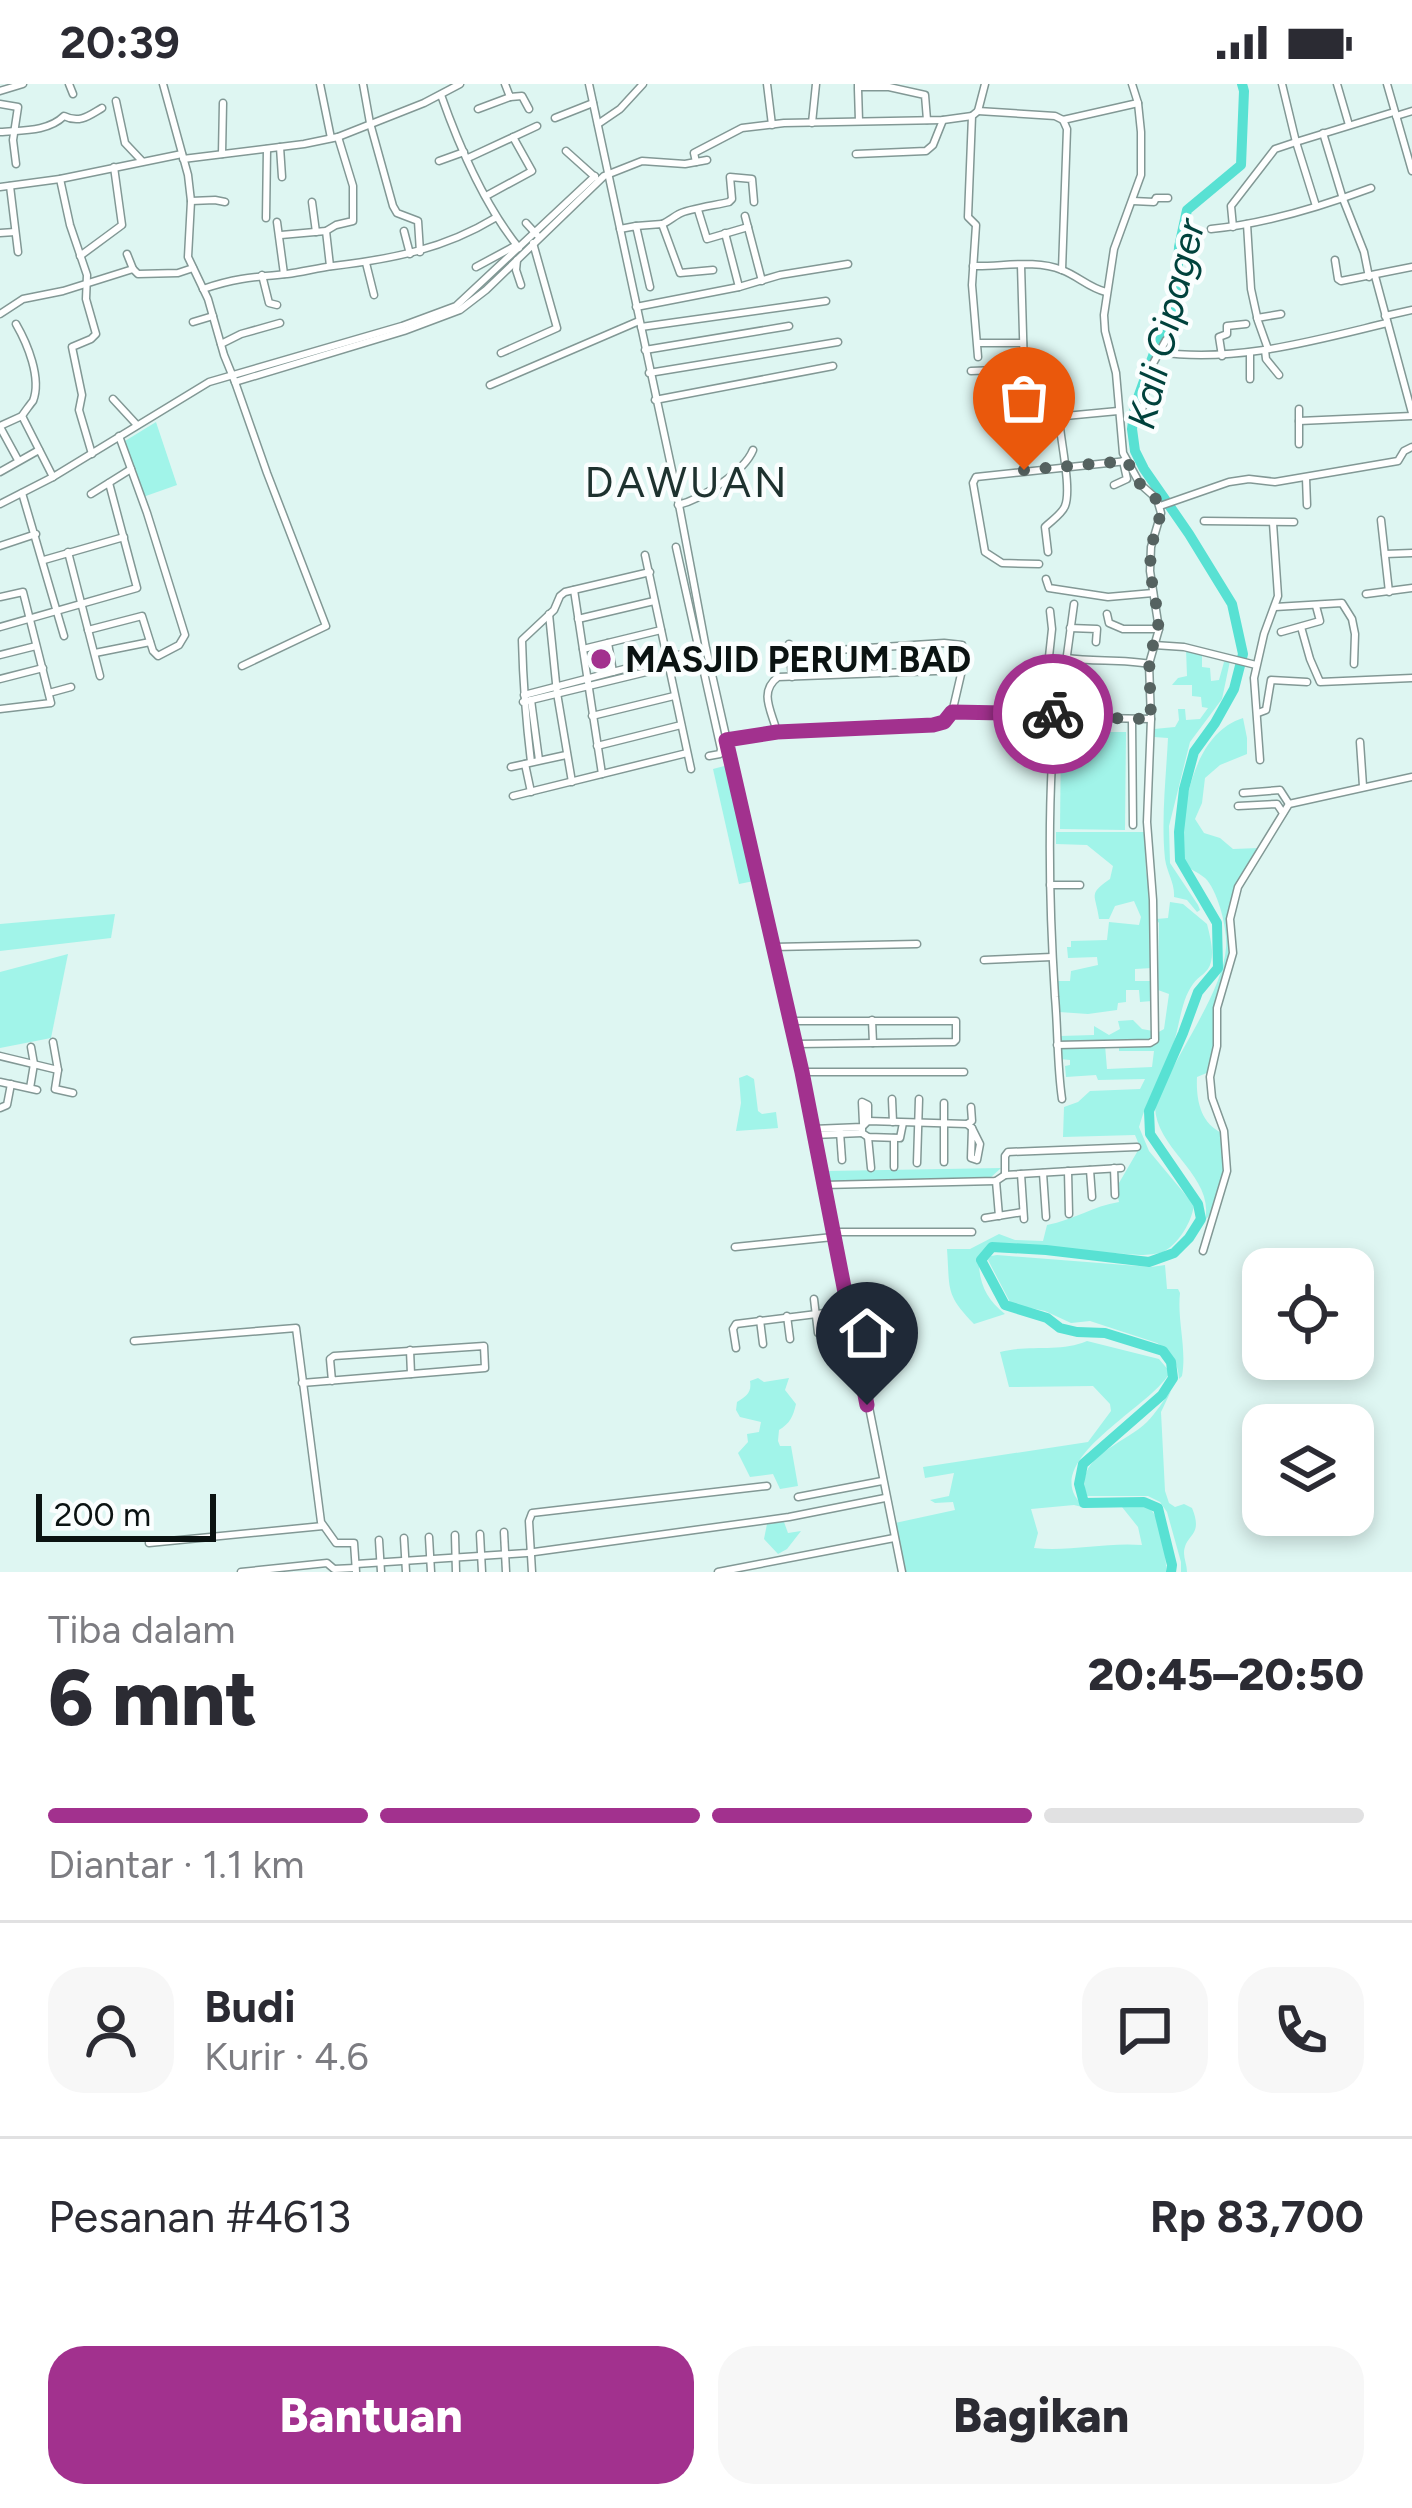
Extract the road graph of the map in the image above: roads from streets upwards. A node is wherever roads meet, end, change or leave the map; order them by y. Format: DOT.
graph roads {
  1 [pos="23,84"];
  2 [pos="69,84"];
  3 [pos="164,84"];
  4 [pos="320,84"];
  5 [pos="363,84"];
  6 [pos="460,84"];
  7 [pos="505,84"];
  8 [pos="589,84"];
  9 [pos="643,84"];
  10 [pos="767,84"];
  11 [pos="816,84"];
  12 [pos="985,84"];
  13 [pos="1132,84"];
  14 [pos="1282,84"];
  15 [pos="1336,84"];
  16 [pos="1387,84"];
  17 [pos="858,86"];
  18 [pos="442,90"];
  19 [pos="0,91"];
  20 [pos="73,94"];
  21 [pos="510,97"];
  22 [pos="116,100"];
  23 [pos="223,103"];
  24 [pos="593,103"];
  25 [pos="1138,103"];
  26 [pos="0,104"];
  27 [pos="102,108"];
  28 [pos="478,109"];
  29 [pos="529,110"];
  30 [pos="1412,112"];
  31 [pos="975,113"];
  32 [pos="1395,114"];
  33 [pos="555,118"];
  34 [pos="927,120"];
  35 [pos="943,120"];
  36 [pos="1063,120"];
  37 [pos="859,121"];
  38 [pos="370,123"];
  39 [pos="812,123"];
  40 [pos="598,124"];
  41 [pos="772,125"];
  42 [pos="1349,125"];
  43 [pos="537,126"];
  44 [pos="0,132"];
  45 [pos="13,133"];
  46 [pos="1323,134"];
  47 [pos="514,137"];
  48 [pos="334,138"];
  49 [pos="1296,142"];
  50 [pos="280,147"];
  51 [pos="267,148"];
  52 [pos="566,152"];
  53 [pos="222,154"];
  54 [pos="856,154"];
  55 [pos="466,155"];
  56 [pos="183,157"];
  57 [pos="707,160"];
  58 [pos="439,161"];
  59 [pos="142,162"];
  60 [pos="696,162"];
  61 [pos="16,164"];
  62 [pos="115,167"];
  63 [pos="1412,171"];
  64 [pos="283,177"];
  65 [pos="600,177"];
  66 [pos="60,179"];
  67 [pos="5,186"];
  68 [pos="1371,188"];
  69 [pos="485,196"];
  70 [pos="1168,198"];
  71 [pos="1342,199"];
  72 [pos="1132,201"];
  73 [pos="191,202"];
  74 [pos="225,202"];
  75 [pos="312,202"];
  76 [pos="754,202"];
  77 [pos="1316,206"];
  78 [pos="698,210"];
  79 [pos="746,216"];
  80 [pos="266,218"];
  81 [pos="495,218"];
  82 [pos="277,222"];
  83 [pos="526,223"];
  84 [pos="662,224"];
  85 [pos="1247,224"];
  86 [pos="636,226"];
  87 [pos="748,227"];
  88 [pos="1233,227"];
  89 [pos="620,229"];
  90 [pos="1211,229"];
  91 [pos="326,231"];
  92 [pos="15,232"];
  93 [pos="316,232"];
  94 [pos="404,232"];
  95 [pos="0,233"];
  96 [pos="725,233"];
  97 [pos="281,235"];
  98 [pos="536,238"];
  99 [pos="518,250"];
  100 [pos="18,252"];
  101 [pos="420,252"];
  102 [pos="128,254"];
  103 [pos="410,254"];
  104 [pos="79,256"];
  105 [pos="1335,260"];
  106 [pos="366,263"];
  107 [pos="848,264"];
  108 [pos="1021,265"];
  109 [pos="330,266"];
  110 [pos="973,266"];
  111 [pos="1354,266"];
  112 [pos="476,267"];
  113 [pos="1412,267"];
  114 [pos="194,268"];
  115 [pos="134,269"];
  116 [pos="713,270"];
  117 [pos="1062,270"];
  118 [pos="284,274"];
  119 [pos="262,275"];
  120 [pos="1372,277"];
  121 [pos="1355,280"];
  122 [pos="762,281"];
  123 [pos="85,283"];
  124 [pos="521,285"];
  125 [pos="650,287"];
  126 [pos="739,287"];
  127 [pos="203,289"];
  128 [pos="1107,292"];
  129 [pos="374,295"];
  130 [pos="826,301"];
  131 [pos="278,304"];
  132 [pos="636,307"];
  133 [pos="1412,310"];
  134 [pos="0,314"];
  135 [pos="1281,314"];
  136 [pos="213,316"];
  137 [pos="1257,318"];
  138 [pos="1386,320"];
  139 [pos="193,322"];
  140 [pos="280,323"];
  141 [pos="638,323"];
  142 [pos="16,324"];
  143 [pos="1246,324"];
  144 [pos="789,326"];
  145 [pos="1166,340"];
  146 [pos="838,342"];
  147 [pos="977,343"];
  148 [pos="1023,343"];
  149 [pos="221,344"];
  150 [pos="645,350"];
  151 [pos="1266,350"];
  152 [pos="1158,352"];
  153 [pos="501,353"];
  154 [pos="1250,353"];
  155 [pos="1222,356"];
  156 [pos="978,357"];
  157 [pos="833,366"];
  158 [pos="1024,369"];
  159 [pos="997,370"];
  160 [pos="970,371"];
  161 [pos="1036,372"];
  162 [pos="649,373"];
  163 [pos="1280,375"];
  164 [pos="233,378"];
  165 [pos="1250,379"];
  166 [pos="490,385"];
  167 [pos="999,394"];
  168 [pos="113,399"];
  169 [pos="655,400"];
  170 [pos="1028,404"];
  171 [pos="1299,409"];
  172 [pos="1118,411"];
  173 [pos="1142,411"];
  174 [pos="1412,414"];
  175 [pos="21,416"];
  176 [pos="1059,418"];
  177 [pos="1047,419"];
  178 [pos="1023,420"];
  179 [pos="1299,421"];
  180 [pos="137,425"];
  181 [pos="0,426"];
  182 [pos="121,438"];
  183 [pos="1299,444"];
  184 [pos="1412,447"];
  185 [pos="40,450"];
  186 [pos="753,450"];
  187 [pos="92,454"];
  188 [pos="19,461"];
  189 [pos="1125,461"];
  190 [pos="1065,467"];
  191 [pos="131,469"];
  192 [pos="0,472"];
  193 [pos="53,477"];
  194 [pos="1306,478"];
  195 [pos="109,483"];
  196 [pos="1114,484"];
  197 [pos="91,494"];
  198 [pos="23,496"];
  199 [pos="0,503"];
  200 [pos="679,505"];
  201 [pos="1161,505"];
  202 [pos="1307,505"];
  203 [pos="1204,520"];
  204 [pos="1381,520"];
  205 [pos="1294,522"];
  206 [pos="1273,523"];
  207 [pos="36,534"];
  208 [pos="124,537"];
  209 [pos="0,546"];
  210 [pos="676,547"];
  211 [pos="1048,551"];
  212 [pos="68,552"];
  213 [pos="1412,553"];
  214 [pos="1385,554"];
  215 [pos="645,555"];
  216 [pos="44,560"];
  217 [pos="1039,564"];
  218 [pos="650,572"];
  219 [pos="1046,579"];
  220 [pos="1412,588"];
  221 [pos="574,590"];
  222 [pos="1389,592"];
  223 [pos="1153,593"];
  224 [pos="1366,594"];
  225 [pos="0,597"];
  226 [pos="654,601"];
  227 [pos="81,604"];
  228 [pos="1073,604"];
  229 [pos="1316,606"];
  230 [pos="1275,607"];
  231 [pos="56,611"];
  232 [pos="1050,611"];
  233 [pos="549,614"];
  234 [pos="1107,614"];
  235 [pos="30,619"];
  236 [pos="578,619"];
  237 [pos="0,627"];
  238 [pos="1301,627"];
  239 [pos="1159,628"];
  240 [pos="1052,629"];
  241 [pos="1070,629"];
  242 [pos="88,630"];
  243 [pos="661,630"];
  244 [pos="1281,632"];
  245 [pos="64,636"];
  246 [pos="150,642"];
  247 [pos="1096,642"];
  248 [pos="608,643"];
  249 [pos="1154,645"];
  250 [pos="36,646"];
  251 [pos="882,647"];
  252 [pos="862,648"];
  253 [pos="583,649"];
  254 [pos="94,653"];
  255 [pos="703,653"];
  256 [pos="0,655"];
  257 [pos="668,662"];
  258 [pos="1066,662"];
  259 [pos="1149,664"];
  260 [pos="1252,664"];
  261 [pos="1354,664"];
  262 [pos="242,666"];
  263 [pos="1049,666"];
  264 [pos="43,668"];
  265 [pos="962,670"];
  266 [pos="884,671"];
  267 [pos="614,672"];
  268 [pos="866,673"];
  269 [pos="100,676"];
  270 [pos="792,676"];
  271 [pos="1064,677"];
  272 [pos="1412,678"];
  273 [pos="0,679"];
  274 [pos="1024,679"];
  275 [pos="587,682"];
  276 [pos="1307,682"];
  277 [pos="71,687"];
  278 [pos="556,690"];
  279 [pos="49,693"];
  280 [pos="674,696"];
  281 [pos="526,699"];
  282 [pos="0,710"];
  283 [pos="952,712"];
  284 [pos="1258,713"];
  285 [pos="592,716"];
  286 [pos="1055,717"];
  287 [pos="1151,719"];
  288 [pos="1132,721"];
  289 [pos="681,724"];
  290 [pos="777,732"];
  291 [pos="726,740"];
  292 [pos="1360,742"];
  293 [pos="596,746"];
  294 [pos="687,753"];
  295 [pos="566,754"];
  296 [pos="709,757"];
  297 [pos="1260,760"];
  298 [pos="532,762"];
  299 [pos="511,767"];
  300 [pos="692,769"];
  301 [pos="602,774"];
  302 [pos="1412,777"];
  303 [pos="572,782"];
  304 [pos="1363,787"];
  305 [pos="531,791"];
  306 [pos="1243,793"];
  307 [pos="513,796"];
  308 [pos="1288,804"];
  309 [pos="1238,806"];
  310 [pos="1283,813"];
  311 [pos="1133,825"];
  312 [pos="1050,885"];
  313 [pos="1079,885"];
  314 [pos="917,944"];
  315 [pos="773,947"];
  316 [pos="1052,957"];
  317 [pos="984,960"];
  318 [pos="872,1020"];
  319 [pos="791,1021"];
  320 [pos="53,1042"];
  321 [pos="873,1043"];
  322 [pos="796,1044"];
  323 [pos="1057,1045"];
  324 [pos="31,1047"];
  325 [pos="0,1056"];
  326 [pos="34,1064"];
  327 [pos="58,1070"];
  328 [pos="802,1072"];
  329 [pos="964,1072"];
  330 [pos="0,1082"];
  331 [pos="11,1084"];
  332 [pos="73,1093"];
  333 [pos="892,1099"];
  334 [pos="919,1099"];
  335 [pos="1062,1099"];
  336 [pos="944,1103"];
  337 [pos="971,1107"];
  338 [pos="0,1108"];
  339 [pos="898,1122"];
  340 [pos="917,1124"];
  341 [pos="944,1124"];
  342 [pos="864,1129"];
  343 [pos="840,1131"];
  344 [pos="812,1132"];
  345 [pos="894,1138"];
  346 [pos="1137,1147"];
  347 [pos="842,1160"];
  348 [pos="944,1162"];
  349 [pos="916,1163"];
  350 [pos="894,1167"];
  351 [pos="871,1168"];
  352 [pos="1090,1170"];
  353 [pos="1068,1171"];
  354 [pos="1043,1173"];
  355 [pos="1021,1174"];
  356 [pos="1005,1175"];
  357 [pos="996,1180"];
  358 [pos="823,1185"];
  359 [pos="1115,1196"];
  360 [pos="1092,1197"];
  361 [pos="1069,1214"];
  362 [pos="999,1216"];
  363 [pos="1046,1216"];
  364 [pos="985,1218"];
  365 [pos="972,1232"];
  366 [pos="832,1234"];
  367 [pos="735,1247"];
  368 [pos="1203,1252"];
  369 [pos="814,1299"];
  370 [pos="849,1310"];
  371 [pos="817,1315"];
  372 [pos="787,1316"];
  373 [pos="760,1320"];
  374 [pos="818,1333"];
  375 [pos="790,1339"];
  376 [pos="134,1341"];
  377 [pos="763,1343"];
  378 [pos="736,1348"];
  379 [pos="410,1350"];
  380 [pos="411,1373"];
  381 [pos="332,1381"];
  382 [pos="302,1383"];
  383 [pos="882,1481"];
  384 [pos="766,1486"];
  385 [pos="798,1497"];
  386 [pos="886,1498"];
  387 [pos="323,1526"];
  388 [pos="504,1532"];
  389 [pos="480,1534"];
  390 [pos="455,1535"];
  391 [pos="429,1537"];
  392 [pos="404,1538"];
  393 [pos="894,1538"];
  394 [pos="379,1540"];
  395 [pos="149,1543"];
  396 [pos="530,1552"];
  397 [pos="506,1554"];
  398 [pos="481,1556"];
  399 [pos="456,1558"];
  400 [pos="430,1559"];
  401 [pos="405,1561"];
  402 [pos="380,1567"];
  403 [pos="356,1568"];
  404 [pos="307,1569"];
  405 [pos="283,1570"];
  406 [pos="260,1571"];
  407 [pos="241,1572"];
  408 [pos="406,1572"];
  409 [pos="431,1572"];
  410 [pos="457,1572"];
  411 [pos="482,1572"];
  412 [pos="506,1572"];
  413 [pos="532,1572"];
  414 [pos="718,1572"];
  415 [pos="902,1572"];
  1 -- 19 [label="street"];
  2 -- 20 [label="street"];
  3 -- 56 [label="street"];
  4 -- 48 [label="street"];
  5 -- 38 [label="street"];
  6 -- 18 [label="street"];
  7 -- 21 [label="street"];
  8 -- 24 [label="street"];
  9 -- 40 [label="street"];
  10 -- 41 [label="street"];
  11 -- 39 [label="street"];
  12 -- 31 [label="street"];
  13 -- 25 [label="street"];
  14 -- 49 [label="street"];
  15 -- 42 [label="street"];
  16 -- 32 [label="street"];
  17 -- 34 [label="street"];
  17 -- 37 [label="street"];
  18 -- 38 [label="street"];
  18 -- 55 [label="street"];
  21 -- 28 [label="street"];
  21 -- 29 [label="street"];
  22 -- 59 [label="street"];
  23 -- 53 [label="street"];
  24 -- 33 [label="street"];
  24 -- 40 [label="street"];
  25 -- 36 [label="street"];
  25 -- 72 [label="street"];
  26 -- 45 [label="street"];
  27 -- 45 [label="street"];
  30 -- 32 [label="street"];
  31 -- 35 [label="street"];
  31 -- 36 [label="street"];
  31 -- 110 [label="street"];
  32 -- 42 [label="street"];
  32 -- 63 [label="street"];
  34 -- 35 [label="street"];
  34 -- 37 [label="street"];
  35 -- 54 [label="street"];
  36 -- 117 [label="street"];
  37 -- 39 [label="street"];
  38 -- 48 [label="street"];
  38 -- 101 [label="street"];
  39 -- 41 [label="street"];
  40 -- 65 [label="street"];
  41 -- 60 [label="street"];
  42 -- 46 [label="street"];
  43 -- 47 [label="street"];
  44 -- 45 [label="street"];
  45 -- 61 [label="street"];
  46 -- 49 [label="street"];
  46 -- 71 [label="street"];
  47 -- 55 [label="street"];
  47 -- 69 [label="street"];
  48 -- 50 [label="street"];
  48 -- 91 [label="street"];
  49 -- 77 [label="street"];
  49 -- 88 [label="street"];
  50 -- 51 [label="street"];
  50 -- 64 [label="street"];
  51 -- 53 [label="street"];
  51 -- 80 [label="street"];
  52 -- 65 [label="street"];
  53 -- 56 [label="street"];
  55 -- 58 [label="street"];
  55 -- 69 [label="street"];
  56 -- 59 [label="street"];
  56 -- 73 [label="street"];
  57 -- 60 [label="street"];
  59 -- 62 [label="street"];
  60 -- 65 [label="street"];
  62 -- 66 [label="street"];
  62 -- 104 [label="street"];
  65 -- 89 [label="street"];
  65 -- 98 [label="street"];
  66 -- 67 [label="street"];
  66 -- 104 [label="street"];
  67 -- 92 [label="street"];
  68 -- 71 [label="street"];
  69 -- 81 [label="street"];
  70 -- 72 [label="street"];
  71 -- 77 [label="street"];
  71 -- 120 [label="street"];
  72 -- 128 [label="street"];
  73 -- 74 [label="street"];
  73 -- 114 [label="street"];
  75 -- 93 [label="street"];
  76 -- 78 [label="street"];
  77 -- 85 [label="street"];
  78 -- 84 [label="street"];
  78 -- 96 [label="street"];
  79 -- 87 [label="street"];
  81 -- 99 [label="street"];
  81 -- 101 [label="street"];
  82 -- 97 [label="street"];
  83 -- 98 [label="street"];
  84 -- 86 [label="street"];
  84 -- 116 [label="street"];
  85 -- 88 [label="street"];
  85 -- 137 [label="street"];
  86 -- 89 [label="street"];
  86 -- 125 [label="street"];
  87 -- 96 [label="street"];
  87 -- 122 [label="street"];
  88 -- 90 [label="street"];
  89 -- 132 [label="street"];
  91 -- 93 [label="street"];
  91 -- 109 [label="street"];
  92 -- 95 [label="street"];
  92 -- 100 [label="street"];
  93 -- 97 [label="street"];
  94 -- 103 [label="street"];
  96 -- 126 [label="street"];
  97 -- 118 [label="street"];
  98 -- 99 [label="street"];
  98 -- 153 [label="street"];
  99 -- 112 [label="street"];
  99 -- 124 [label="street"];
  99 -- 164 [label="street"];
  101 -- 103 [label="street"];
  102 -- 115 [label="street"];
  103 -- 106 [label="street"];
  104 -- 123 [label="street"];
  105 -- 121 [label="street"];
  106 -- 109 [label="street"];
  106 -- 129 [label="street"];
  107 -- 122 [label="street"];
  108 -- 110 [label="street"];
  108 -- 117 [label="street"];
  108 -- 148 [label="street"];
  109 -- 118 [label="street"];
  110 -- 147 [label="street"];
  111 -- 121 [label="street"];
  113 -- 120 [label="street"];
  114 -- 115 [label="street"];
  114 -- 127 [label="street"];
  115 -- 123 [label="street"];
  117 -- 128 [label="street"];
  118 -- 119 [label="street"];
  119 -- 127 [label="street"];
  119 -- 131 [label="street"];
  120 -- 121 [label="street"];
  120 -- 138 [label="street"];
  122 -- 126 [label="street"];
  123 -- 134 [label="street"];
  123 -- 187 [label="street"];
  126 -- 132 [label="street"];
  127 -- 136 [label="street"];
  128 -- 172 [label="street"];
  130 -- 141 [label="street"];
  132 -- 141 [label="street"];
  133 -- 138 [label="street"];
  135 -- 137 [label="street"];
  136 -- 139 [label="street"];
  136 -- 149 [label="street"];
  137 -- 151 [label="street"];
  138 -- 151 [label="street"];
  138 -- 174 [label="street"];
  140 -- 149 [label="street"];
  141 -- 150 [label="street"];
  141 -- 166 [label="street"];
  142 -- 175 [label="street"];
  143 -- 155 [label="street"];
  144 -- 150 [label="street"];
  145 -- 152 [label="street"];
  146 -- 162 [label="street"];
  147 -- 148 [label="street"];
  147 -- 156 [label="street"];
  148 -- 158 [label="street"];
  149 -- 164 [label="street"];
  150 -- 162 [label="street"];
  151 -- 154 [label="street"];
  151 -- 163 [label="street"];
  152 -- 155 [label="street"];
  152 -- 173 [label="street"];
  154 -- 155 [label="street"];
  154 -- 165 [label="street"];
  157 -- 169 [label="street"];
  158 -- 159 [label="street"];
  158 -- 161 [label="street"];
  159 -- 160 [label="street"];
  159 -- 167 [label="street"];
  162 -- 169 [label="street"];
  164 -- 180 [label="street"];
  164 -- 262 [label="street"];
  168 -- 180 [label="street"];
  169 -- 200 [label="street"];
  170 -- 177 [label="street"];
  171 -- 179 [label="street"];
  172 -- 176 [label="street"];
  172 -- 189 [label="street"];
  174 -- 179 [label="street"];
  175 -- 181 [label="street"];
  175 -- 185 [label="street"];
  176 -- 177 [label="street"];
  176 -- 190 [label="street"];
  177 -- 178 [label="street"];
  179 -- 183 [label="street"];
  180 -- 182 [label="street"];
  181 -- 188 [label="street"];
  182 -- 187 [label="street"];
  182 -- 191 [label="street"];
  184 -- 194 [label="street"];
  185 -- 188 [label="street"];
  185 -- 193 [label="street"];
  186 -- 200 [label="street"];
  187 -- 193 [label="street"];
  188 -- 192 [label="street"];
  189 -- 190 [label="street"];
  189 -- 196 [label="street"];
  189 -- 201 [label="street"];
  190 -- 211 [label="street"];
  190 -- 217 [label="street"];
  191 -- 195 [label="street"];
  191 -- 246 [label="street"];
  193 -- 198 [label="street"];
  194 -- 201 [label="street"];
  194 -- 202 [label="street"];
  195 -- 197 [label="street"];
  195 -- 208 [label="street"];
  198 -- 199 [label="street"];
  198 -- 207 [label="street"];
  200 -- 255 [label="street"];
  201 -- 223 [label="street"];
  203 -- 206 [label="street"];
  204 -- 214 [label="street"];
  205 -- 206 [label="street"];
  206 -- 230 [label="street"];
  207 -- 209 [label="street"];
  207 -- 216 [label="street"];
  208 -- 212 [label="street"];
  208 -- 227 [label="street"];
  210 -- 255 [label="street"];
  212 -- 216 [label="street"];
  212 -- 227 [label="street"];
  213 -- 214 [label="street"];
  214 -- 222 [label="street"];
  215 -- 218 [label="street"];
  216 -- 231 [label="street"];
  218 -- 221 [label="street"];
  218 -- 226 [label="street"];
  219 -- 223 [label="street"];
  220 -- 222 [label="street"];
  221 -- 233 [label="street"];
  221 -- 236 [label="street"];
  222 -- 224 [label="street"];
  223 -- 239 [label="street"];
  225 -- 235 [label="street"];
  226 -- 236 [label="street"];
  226 -- 243 [label="street"];
  227 -- 231 [label="street"];
  227 -- 242 [label="street"];
  228 -- 241 [label="street"];
  229 -- 230 [label="street"];
  229 -- 238 [label="street"];
  229 -- 261 [label="street"];
  230 -- 260 [label="street"];
  231 -- 235 [label="street"];
  231 -- 245 [label="street"];
  232 -- 240 [label="street"];
  233 -- 278 [label="street"];
  233 -- 281 [label="street"];
  234 -- 239 [label="street"];
  235 -- 237 [label="street"];
  235 -- 250 [label="street"];
  236 -- 253 [label="street"];
  238 -- 244 [label="street"];
  238 -- 272 [label="street"];
  239 -- 249 [label="street"];
  240 -- 241 [label="street"];
  240 -- 263 [label="street"];
  241 -- 247 [label="street"];
  241 -- 258 [label="street"];
  242 -- 246 [label="street"];
  242 -- 254 [label="street"];
  243 -- 248 [label="street"];
  243 -- 257 [label="street"];
  246 -- 254 [label="street"];
  248 -- 253 [label="street"];
  248 -- 267 [label="street"];
  249 -- 259 [label="street"];
  249 -- 260 [label="street"];
  250 -- 256 [label="street"];
  250 -- 264 [label="street"];
  251 -- 252 [label="street"];
  251 -- 265 [label="street"];
  251 -- 266 [label="street"];
  252 -- 268 [label="street"];
  252 -- 270 [label="street"];
  253 -- 275 [label="street"];
  254 -- 269 [label="street"];
  255 -- 257 [label="street"];
  255 -- 291 [label="street"];
  255 -- 296 [label="street"];
  257 -- 267 [label="street"];
  257 -- 275 [label="street"];
  257 -- 280 [label="street"];
  258 -- 259 [label="street"];
  258 -- 263 [label="street"];
  258 -- 271 [label="street"];
  259 -- 287 [label="street"];
  260 -- 284 [label="street"];
  263 -- 274 [label="street"];
  264 -- 273 [label="street"];
  264 -- 279 [label="street"];
  265 -- 266 [label="street"];
  265 -- 283 [label="street"];
  266 -- 268 [label="street"];
  267 -- 275 [label="street"];
  268 -- 270 [label="street"];
  270 -- 290 [label="street"];
  275 -- 278 [label="street"];
  275 -- 285 [label="street"];
  276 -- 284 [label="street"];
  277 -- 279 [label="street"];
  278 -- 281 [label="street"];
  278 -- 295 [label="street"];
  279 -- 282 [label="street"];
  280 -- 285 [label="street"];
  280 -- 289 [label="street"];
  281 -- 298 [label="street"];
  283 -- 286 [label="street"];
  283 -- 290 [label="street"];
  284 -- 297 [label="street"];
  285 -- 293 [label="street"];
  286 -- 288 [label="street"];
  286 -- 312 [label="street"];
  287 -- 288 [label="street"];
  287 -- 323 [label="street"];
  288 -- 311 [label="street"];
  289 -- 293 [label="street"];
  289 -- 294 [label="street"];
  290 -- 291 [label="street"];
  291 -- 315 [label="street"];
  292 -- 304 [label="street"];
  293 -- 301 [label="street"];
  294 -- 300 [label="street"];
  294 -- 301 [label="street"];
  295 -- 298 [label="street"];
  295 -- 303 [label="street"];
  298 -- 299 [label="street"];
  298 -- 305 [label="street"];
  301 -- 303 [label="street"];
  302 -- 304 [label="street"];
  303 -- 305 [label="street"];
  304 -- 308 [label="street"];
  305 -- 307 [label="street"];
  306 -- 308 [label="street"];
  308 -- 310 [label="street"];
  309 -- 310 [label="street"];
  310 -- 368 [label="street"];
  312 -- 313 [label="street"];
  312 -- 316 [label="street"];
  314 -- 315 [label="street"];
  315 -- 319 [label="street"];
  316 -- 317 [label="street"];
  316 -- 323 [label="street"];
  318 -- 319 [label="street"];
  318 -- 321 [label="street"];
  318 -- 321 [label="street"];
  319 -- 322 [label="street"];
  320 -- 327 [label="street"];
  321 -- 322 [label="street"];
  322 -- 328 [label="street"];
  323 -- 335 [label="street"];
  324 -- 326 [label="street"];
  325 -- 326 [label="street"];
  326 -- 327 [label="street"];
  326 -- 331 [label="street"];
  327 -- 332 [label="street"];
  328 -- 329 [label="street"];
  328 -- 344 [label="street"];
  330 -- 331 [label="street"];
  331 -- 338 [label="street"];
  333 -- 339 [label="street"];
  334 -- 340 [label="street"];
  336 -- 341 [label="street"];
  337 -- 341 [label="street"];
  339 -- 340 [label="street"];
  339 -- 342 [label="street"];
  339 -- 345 [label="street"];
  340 -- 341 [label="street"];
  340 -- 349 [label="street"];
  341 -- 348 [label="street"];
  342 -- 343 [label="street"];
  342 -- 345 [label="street"];
  342 -- 351 [label="street"];
  343 -- 344 [label="street"];
  343 -- 347 [label="street"];
  344 -- 358 [label="street"];
  345 -- 350 [label="street"];
  346 -- 356 [label="street"];
  352 -- 353 [label="street"];
  352 -- 359 [label="street"];
  352 -- 360 [label="street"];
  353 -- 354 [label="street"];
  353 -- 361 [label="street"];
  354 -- 355 [label="street"];
  354 -- 363 [label="street"];
  355 -- 356 [label="street"];
  355 -- 362 [label="street"];
  356 -- 357 [label="street"];
  357 -- 358 [label="street"];
  357 -- 362 [label="street"];
  358 -- 366 [label="street"];
  362 -- 364 [label="street"];
  365 -- 366 [label="street"];
  366 -- 367 [label="street"];
  366 -- 370 [label="street"];
  369 -- 371 [label="street"];
  370 -- 371 [label="street"];
  370 -- 383 [label="street"];
  371 -- 372 [label="street"];
  371 -- 374 [label="street"];
  372 -- 373 [label="street"];
  372 -- 375 [label="street"];
  373 -- 377 [label="street"];
  373 -- 378 [label="street"];
  376 -- 382 [label="street"];
  379 -- 380 [label="street"];
  379 -- 380 [label="street"];
  379 -- 381 [label="street"];
  380 -- 381 [label="street"];
  381 -- 382 [label="street"];
  382 -- 387 [label="street"];
  383 -- 385 [label="street"];
  383 -- 386 [label="street"];
  384 -- 396 [label="street"];
  386 -- 393 [label="street"];
  386 -- 396 [label="street"];
  387 -- 395 [label="street"];
  387 -- 403 [label="street"];
  388 -- 397 [label="street"];
  389 -- 398 [label="street"];
  390 -- 399 [label="street"];
  391 -- 400 [label="street"];
  392 -- 401 [label="street"];
  393 -- 414 [label="street"];
  393 -- 415 [label="street"];
  394 -- 402 [label="street"];
  396 -- 397 [label="street"];
  396 -- 413 [label="street"];
  397 -- 398 [label="street"];
  397 -- 412 [label="street"];
  398 -- 399 [label="street"];
  398 -- 411 [label="street"];
  399 -- 400 [label="street"];
  399 -- 410 [label="street"];
  400 -- 401 [label="street"];
  400 -- 409 [label="street"];
  401 -- 402 [label="street"];
  401 -- 408 [label="street"];
  402 -- 403 [label="street"];
  403 -- 404 [label="street"];
  404 -- 405 [label="street"];
  405 -- 406 [label="street"];
  406 -- 407 [label="street"];
}
